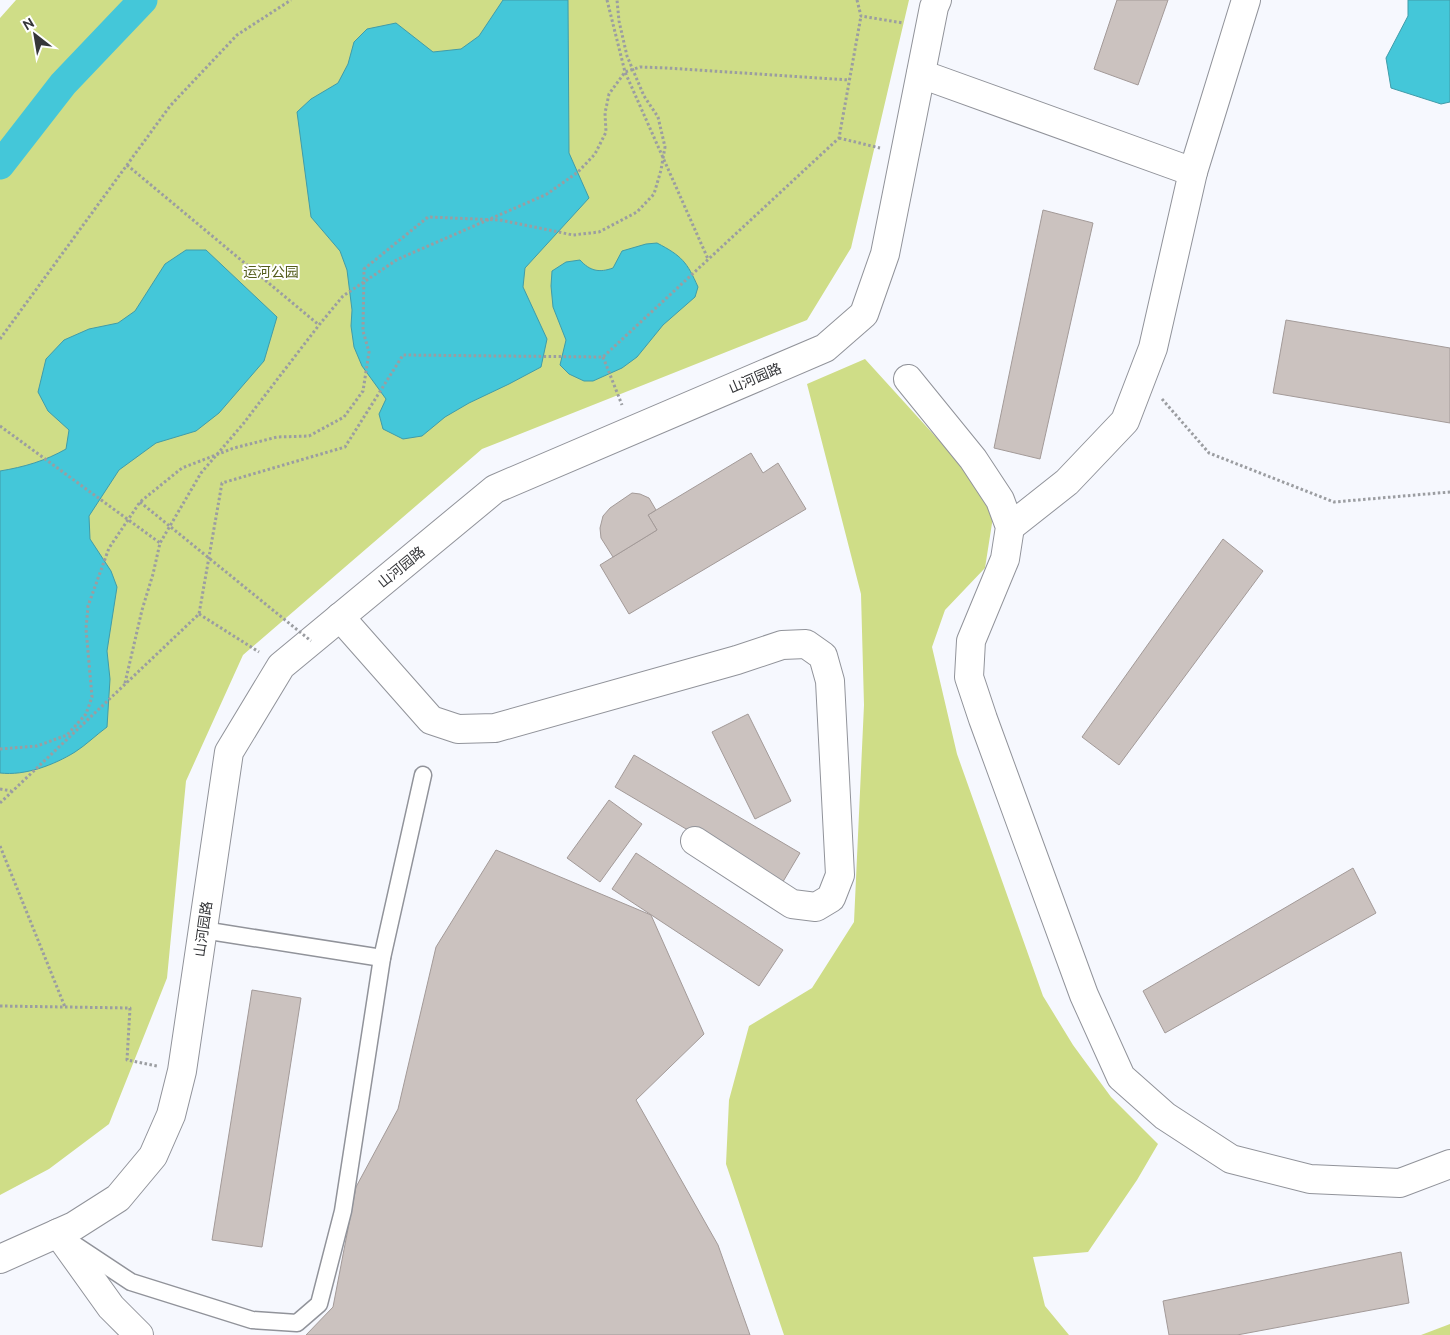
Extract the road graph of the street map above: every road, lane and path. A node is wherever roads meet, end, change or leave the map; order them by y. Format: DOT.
graph roads {
  1 [pos="291,0"];
  2 [pos="606,0"];
  3 [pos="617,0"];
  4 [pos="857,0"];
  5 [pos="937,0"];
  6 [pos="1246,0"];
  7 [pos="860,16"];
  8 [pos="930,28"];
  9 [pos="625,72"];
  10 [pos="921,74"];
  11 [pos="849,80"];
  12 [pos="839,138"];
  13 [pos="905,154"];
  14 [pos="128,165"];
  15 [pos="1193,172"];
  16 [pos="708,259"];
  17 [pos="319,324"];
  18 [pos="0,339"];
  19 [pos="602,357"];
  20 [pos="1142,376"];
  21 [pos="908,379"];
  22 [pos="0,426"];
  23 [pos="632,431"];
  24 [pos="1450,492"];
  25 [pos="140,502"];
  26 [pos="1010,527"];
  27 [pos="160,544"];
  28 [pos="199,614"];
  29 [pos="340,617"];
  30 [pos="311,641"];
  31 [pos="281,666"];
  32 [pos="125,684"];
  33 [pos="0,749"];
  34 [pos="423,775"];
  35 [pos="0,789"];
  36 [pos="12,792"];
  37 [pos="0,802"];
  38 [pos="695,841"];
  39 [pos="0,846"];
  40 [pos="203,930"];
  41 [pos="382,958"];
  42 [pos="0,1006"];
  43 [pos="65,1007"];
  44 [pos="182,1070"];
  45 [pos="1450,1164"];
  46 [pos="58,1233"];
  47 [pos="0,1259"];
  48 [pos="140,1335"];
  1 -- 14 [label="path"];
  2 -- 9 [label="path"];
  3 -- 25 [label="path, bridge"];
  4 -- 7 [label="path"];
  5 -- 8 [label="street, 山河园路"];
  6 -- 15 [label="street"];
  7 -- 8 [label="path"];
  7 -- 11 [label="path"];
  8 -- 10 [label="street, 山河园路"];
  9 -- 11 [label="path"];
  9 -- 16 [label="path"];
  9 -- 17 [label="path"];
  10 -- 13 [label="street, 山河园路"];
  10 -- 15 [label="street"];
  11 -- 12 [label="path"];
  12 -- 13 [label="path"];
  12 -- 16 [label="path"];
  13 -- 23 [label="street, 山河园路"];
  14 -- 17 [label="path"];
  14 -- 18 [label="path"];
  15 -- 20 [label="street"];
  16 -- 19 [label="path"];
  17 -- 27 [label="path"];
  19 -- 23 [label="path"];
  19 -- 28 [label="path"];
  20 -- 24 [label="path"];
  20 -- 26 [label="street"];
  21 -- 26 [label="street"];
  22 -- 27 [label="path"];
  23 -- 29 [label="street, 山河园路"];
  25 -- 30 [label="path, bridge"];
  25 -- 33 [label="path, bridge"];
  26 -- 45 [label="street"];
  27 -- 32 [label="path"];
  28 -- 31 [label="path"];
  28 -- 32 [label="path"];
  29 -- 30 [label="street, 山河园路"];
  29 -- 38 [label="street"];
  30 -- 31 [label="street, 山河园路"];
  31 -- 40 [label="street, 山河园路"];
  32 -- 36 [label="path"];
  34 -- 41 [label="lane"];
  35 -- 36 [label="path"];
  36 -- 37 [label="path"];
  39 -- 43 [label="path"];
  40 -- 41 [label="lane"];
  40 -- 44 [label="street, 山河园路"];
  41 -- 46 [label="lane"];
  42 -- 43 [label="path"];
  43 -- 44 [label="path"];
  44 -- 46 [label="street, 山河园路"];
  46 -- 47 [label="street, 山河园路"];
  46 -- 48 [label="street"];
}
